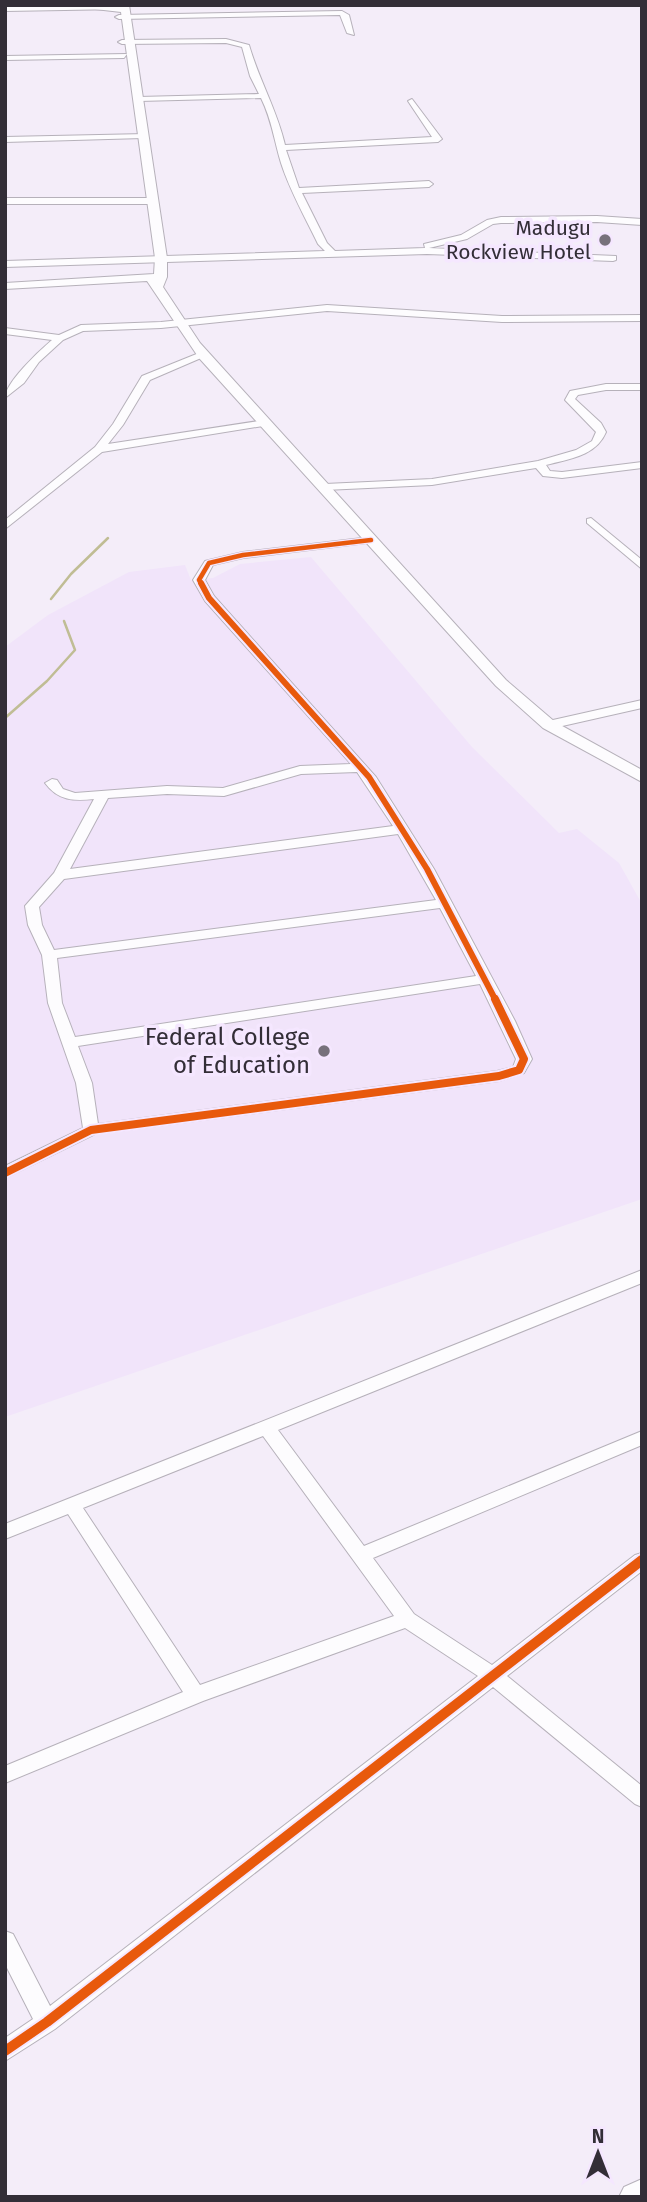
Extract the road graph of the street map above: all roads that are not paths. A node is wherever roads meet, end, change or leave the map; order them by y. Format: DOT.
graph roads {
  1 [pos="101,6"];
  2 [pos="5,9"];
  3 [pos="120,10"];
  4 [pos="351,33"];
  5 [pos="126,42"];
  6 [pos="124,56"];
  7 [pos="5,58"];
  8 [pos="264,96"];
  9 [pos="139,99"];
  10 [pos="412,101"];
  11 [pos="138,135"];
  12 [pos="5,140"];
  13 [pos="282,148"];
  14 [pos="429,184"];
  15 [pos="296,191"];
  16 [pos="5,201"];
  17 [pos="149,201"];
  18 [pos="642,222"];
  19 [pos="384,254"];
  20 [pos="334,256"];
  21 [pos="613,258"];
  22 [pos="5,264"];
  23 [pos="156,274"];
  24 [pos="5,288"];
  25 [pos="642,318"];
  26 [pos="178,323"];
  27 [pos="5,331"];
  28 [pos="60,338"];
  29 [pos="203,355"];
  30 [pos="642,387"];
  31 [pos="5,395"];
  32 [pos="265,423"];
  33 [pos="99,449"];
  34 [pos="539,464"];
  35 [pos="642,465"];
  36 [pos="325,487"];
  37 [pos="591,521"];
  38 [pos="5,526"];
  39 [pos="372,540"];
  40 [pos="642,566"];
  41 [pos="642,704"];
  42 [pos="549,725"];
  43 [pos="360,768"];
  44 [pos="642,777"];
  45 [pos="52,783"];
  46 [pos="103,796"];
  47 [pos="402,829"];
  48 [pos="60,875"];
  49 [pos="445,903"];
  50 [pos="49,955"];
  51 [pos="485,979"];
  52 [pos="71,1042"];
  53 [pos="91,1130"];
  54 [pos="5,1173"];
  55 [pos="642,1276"];
  56 [pos="266,1427"];
  57 [pos="642,1438"];
  58 [pos="72,1506"];
  59 [pos="5,1532"];
  60 [pos="360,1556"];
  61 [pos="642,1560"];
  62 [pos="407,1619"];
  63 [pos="493,1676"];
  64 [pos="196,1695"];
  65 [pos="5,1775"];
  66 [pos="642,1798"];
  67 [pos="5,1941"];
  68 [pos="47,2022"];
  69 [pos="5,2051"];
  70 [pos="642,2193"];
  71 [pos="634,2197"];
  1 -- 2 [label="street"];
  1 -- 3 [label="main road"];
  3 -- 4 [label="street"];
  3 -- 5 [label="main road"];
  5 -- 6 [label="main road"];
  5 -- 8 [label="street"];
  5 -- 9 [label="main road"];
  6 -- 7 [label="street"];
  6 -- 11 [label="main road"];
  8 -- 9 [label="street"];
  8 -- 13 [label="street"];
  9 -- 11 [label="main road"];
  10 -- 13 [label="street"];
  11 -- 12 [label="street"];
  11 -- 17 [label="main road"];
  13 -- 15 [label="street"];
  14 -- 15 [label="street"];
  15 -- 20 [label="street"];
  16 -- 17 [label="street"];
  17 -- 23 [label="main road"];
  18 -- 19 [label="street"];
  19 -- 20 [label="street"];
  19 -- 21 [label="street"];
  20 -- 23 [label="street"];
  22 -- 23 [label="street"];
  23 -- 24 [label="main road"];
  23 -- 26 [label="main road"];
  25 -- 26 [label="street"];
  26 -- 28 [label="street"];
  26 -- 29 [label="main road"];
  27 -- 28 [label="street"];
  28 -- 31 [label="street"];
  29 -- 32 [label="main road"];
  29 -- 33 [label="street"];
  30 -- 34 [label="street"];
  32 -- 33 [label="street"];
  32 -- 36 [label="main road"];
  33 -- 38 [label="street"];
  34 -- 35 [label="street"];
  34 -- 36 [label="street"];
  36 -- 39 [label="main road"];
  37 -- 40 [label="street"];
  39 -- 42 [label="main road"];
  39 -- 43 [label="street"];
  41 -- 42 [label="street"];
  42 -- 44 [label="main road"];
  43 -- 46 [label="street"];
  43 -- 47 [label="street"];
  45 -- 46 [label="street"];
  46 -- 48 [label="street"];
  47 -- 48 [label="street"];
  47 -- 49 [label="street"];
  48 -- 50 [label="street"];
  49 -- 50 [label="street"];
  49 -- 51 [label="street"];
  50 -- 52 [label="street"];
  51 -- 52 [label="street"];
  51 -- 53 [label="street"];
  52 -- 53 [label="street"];
  53 -- 54 [label="street"];
  55 -- 56 [label="street"];
  56 -- 58 [label="street"];
  56 -- 60 [label="street"];
  57 -- 60 [label="street"];
  58 -- 59 [label="street"];
  58 -- 64 [label="street"];
  60 -- 62 [label="street"];
  61 -- 63 [label="street"];
  62 -- 63 [label="street"];
  62 -- 64 [label="street"];
  63 -- 66 [label="street"];
  63 -- 68 [label="street"];
  64 -- 65 [label="street"];
  67 -- 68 [label="street"];
  68 -- 69 [label="street"];
  70 -- 71 [label="main road"];
}
